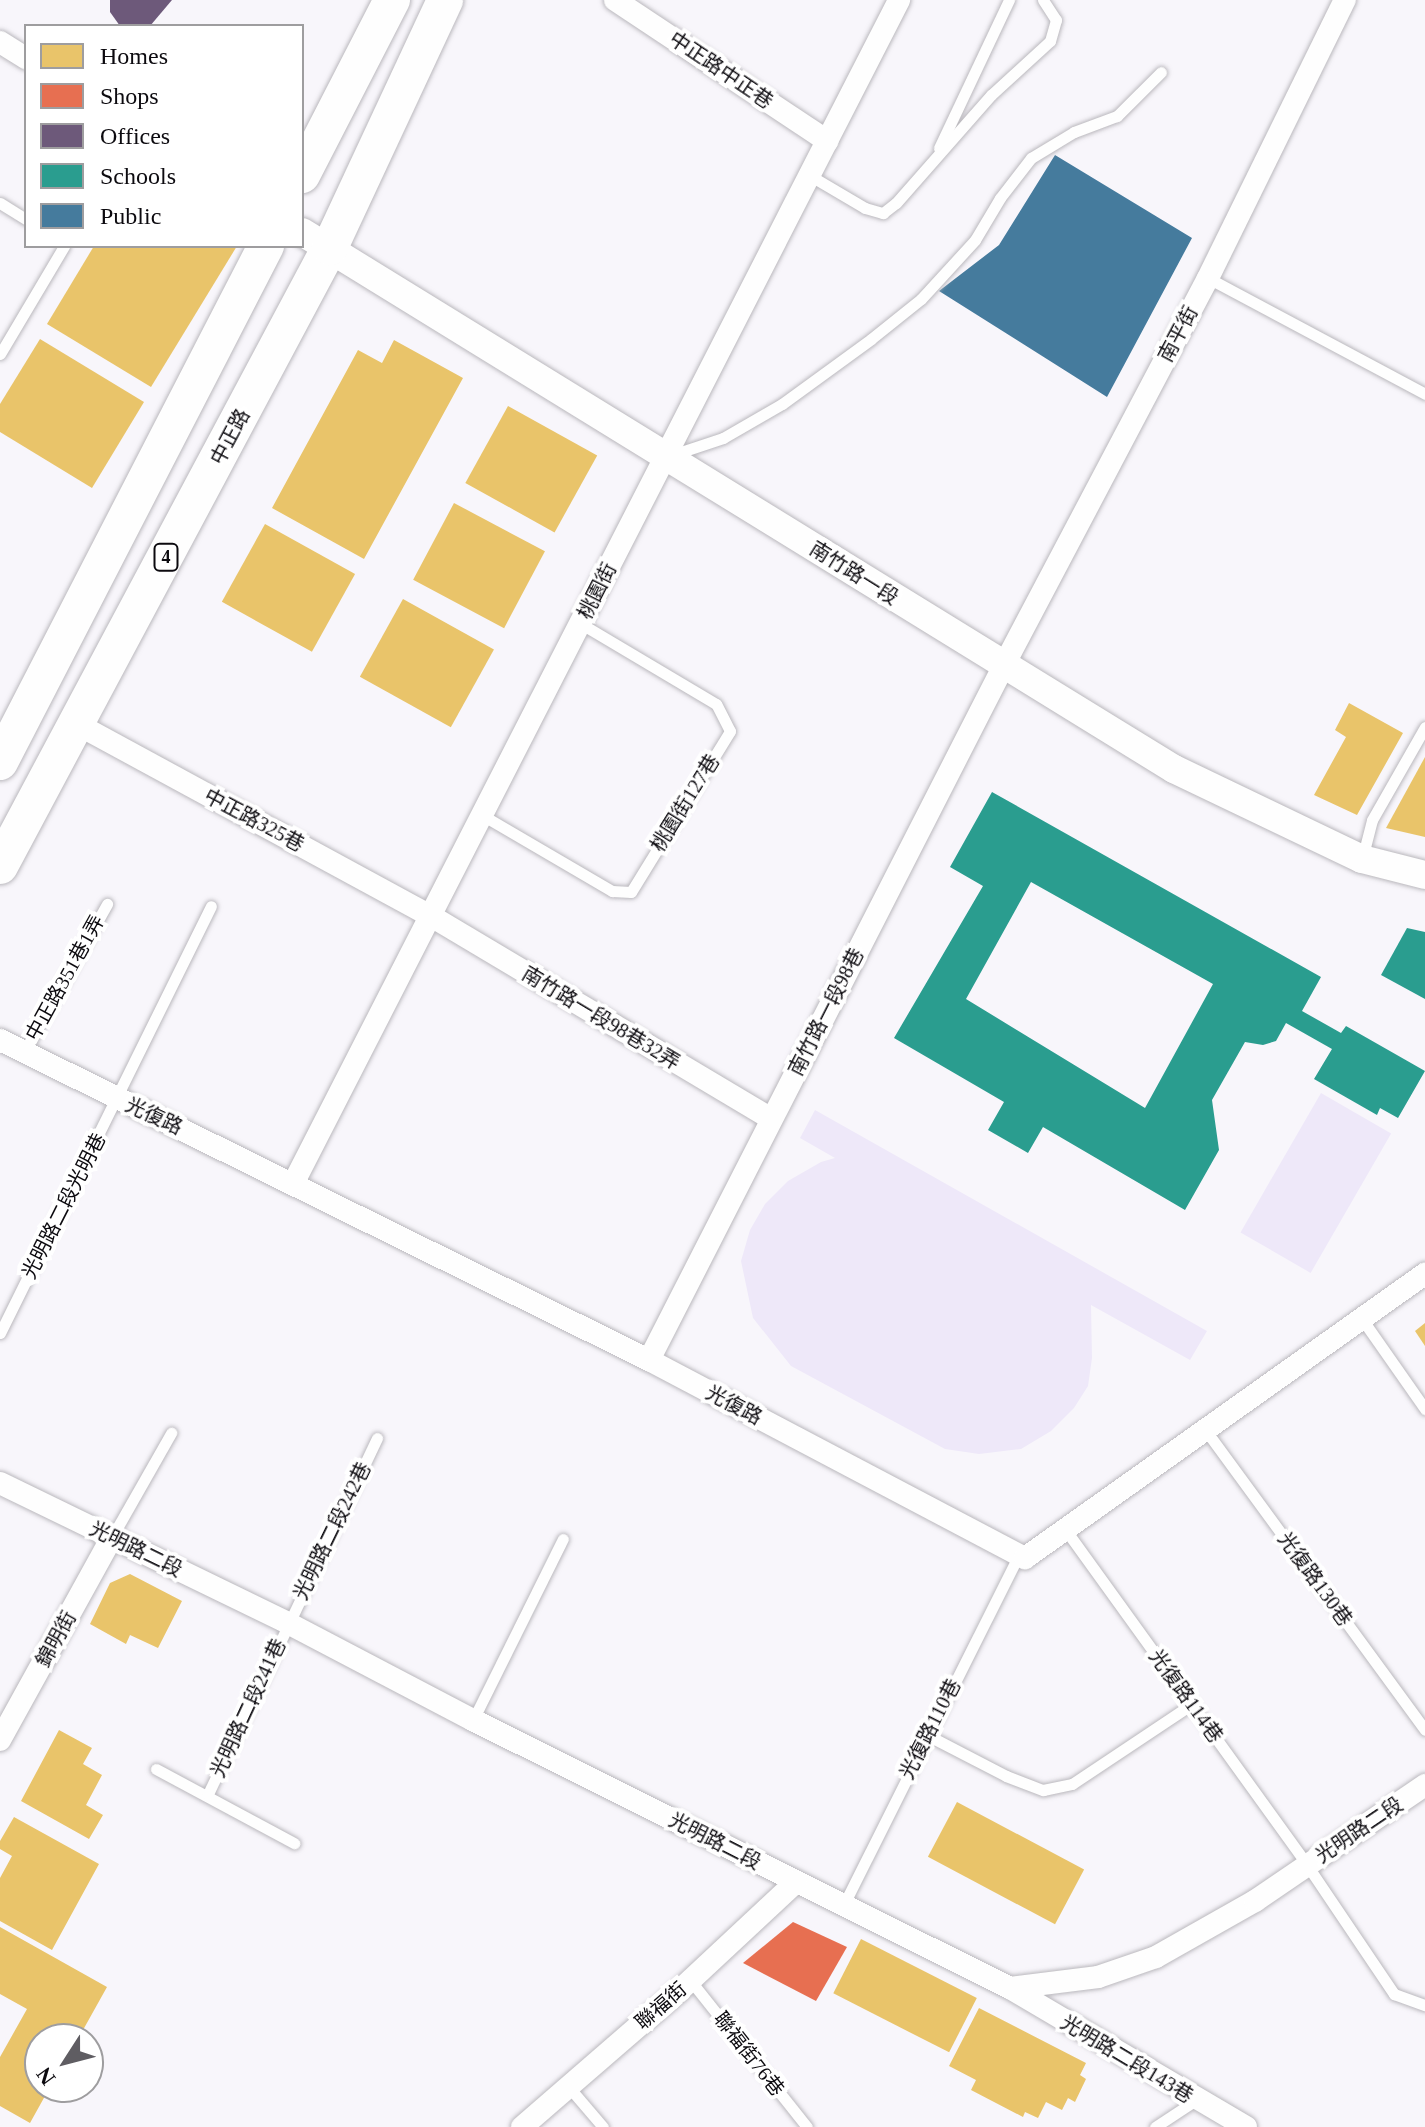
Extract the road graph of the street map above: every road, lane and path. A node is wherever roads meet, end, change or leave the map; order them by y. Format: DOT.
graph roads {
  1 [pos="392,0"];
  2 [pos="445,0"];
  3 [pos="615,0"];
  4 [pos="899,0"];
  5 [pos="1009,0"];
  6 [pos="1043,0"];
  7 [pos="1345,0"];
  8 [pos="0,42"];
  9 [pos="24,57"];
  10 [pos="1161,72"];
  11 [pos="827,141"];
  12 [pos="934,160"];
  13 [pos="304,171"];
  14 [pos="809,175"];
  15 [pos="0,203"];
  16 [pos="24,218"];
  17 [pos="316,240"];
  18 [pos="63,248"];
  19 [pos="265,248"];
  20 [pos="1208,278"];
  21 [pos="0,354"];
  22 [pos="1425,394"];
  23 [pos="665,457"];
  24 [pos="581,624"];
  25 [pos="1004,665"];
  26 [pos="77,724"];
  27 [pos="1425,727"];
  28 [pos="3,746"];
  29 [pos="482,815"];
  30 [pos="1362,859"];
  31 [pos="0,866"];
  32 [pos="1425,875"];
  33 [pos="107,904"];
  34 [pos="211,906"];
  35 [pos="431,916"];
  36 [pos="0,1040"];
  37 [pos="24,1052"];
  38 [pos="118,1099"];
  39 [pos="771,1119"];
  40 [pos="294,1182"];
  41 [pos="1425,1274"];
  42 [pos="1362,1319"];
  43 [pos="0,1333"];
  44 [pos="649,1360"];
  45 [pos="1425,1409"];
  46 [pos="1204,1428"];
  47 [pos="171,1433"];
  48 [pos="377,1438"];
  49 [pos="0,1483"];
  50 [pos="1064,1528"];
  51 [pos="112,1537"];
  52 [pos="563,1539"];
  53 [pos="1019,1555"];
  54 [pos="288,1623"];
  55 [pos="1192,1704"];
  56 [pos="473,1720"];
  57 [pos="1425,1730"];
  58 [pos="927,1735"];
  59 [pos="0,1740"];
  60 [pos="156,1769"];
  61 [pos="1425,1785"];
  62 [pos="208,1794"];
  63 [pos="294,1843"];
  64 [pos="1307,1865"];
  65 [pos="796,1882"];
  66 [pos="844,1904"];
  67 [pos="690,1980"];
  68 [pos="1010,1988"];
  69 [pos="1425,2005"];
  70 [pos="568,2086"];
  71 [pos="1196,2100"];
  72 [pos="522,2127"];
  73 [pos="603,2127"];
  74 [pos="807,2127"];
  75 [pos="1155,2127"];
  76 [pos="1246,2127"];
  1 -- 13 [label="main road"];
  2 -- 17 [label="main road, 中正路 / 4"];
  3 -- 11 [label="street, 中正路中正巷"];
  4 -- 11 [label="street, 桃園街"];
  5 -- 12 [label="lane"];
  6 -- 12 [label="lane"];
  7 -- 20 [label="street, 南平街"];
  8 -- 9 [label="street"];
  10 -- 23 [label="lane"];
  11 -- 14 [label="street, 桃園街"];
  12 -- 14 [label="lane"];
  14 -- 23 [label="street, 桃園街"];
  15 -- 16 [label="lane"];
  17 -- 23 [label="street, 南竹路一段"];
  17 -- 26 [label="main road, 中正路 / 4"];
  18 -- 21 [label="lane"];
  19 -- 28 [label="main road"];
  20 -- 22 [label="lane"];
  20 -- 25 [label="street, 南平街"];
  23 -- 24 [label="street, 桃園街"];
  23 -- 25 [label="street, 南竹路一段"];
  24 -- 29 [label="street, 桃園街"];
  24 -- 29 [label="lane, 桃園街127巷"];
  25 -- 30 [label="street, 南竹路一段"];
  25 -- 39 [label="street, 南竹路一段98巷"];
  26 -- 31 [label="main road, 中正路 / 4"];
  26 -- 35 [label="street, 中正路325巷"];
  27 -- 30 [label="lane"];
  29 -- 35 [label="street, 桃園街"];
  30 -- 32 [label="street, 南竹路一段"];
  33 -- 37 [label="lane, 中正路351巷1弄"];
  34 -- 38 [label="lane, 光明路二段光明巷"];
  35 -- 39 [label="street, 南竹路一段98巷32弄"];
  35 -- 40 [label="street, 桃園街"];
  36 -- 37 [label="street, 光復路"];
  37 -- 38 [label="street, 光復路"];
  38 -- 40 [label="street, 光復路"];
  38 -- 43 [label="lane, 光明路二段光明巷"];
  39 -- 44 [label="street, 南竹路一段98巷"];
  40 -- 44 [label="street, 光復路"];
  41 -- 42 [label="street"];
  42 -- 45 [label="lane"];
  42 -- 46 [label="street"];
  44 -- 53 [label="street, 光復路"];
  46 -- 50 [label="street"];
  46 -- 57 [label="lane, 光復路130巷"];
  47 -- 51 [label="lane"];
  48 -- 54 [label="lane, 光明路二段242巷"];
  49 -- 51 [label="street, 光明路二段"];
  50 -- 53 [label="street"];
  50 -- 55 [label="lane, 光復路114巷"];
  51 -- 54 [label="street, 光明路二段"];
  51 -- 59 [label="street, 錦明街"];
  52 -- 56 [label="lane"];
  53 -- 58 [label="lane, 光復路110巷"];
  54 -- 56 [label="street, 光明路二段"];
  54 -- 62 [label="lane, 光明路二段241巷"];
  55 -- 58 [label="lane"];
  55 -- 64 [label="lane, 光復路114巷"];
  56 -- 65 [label="street, 光明路二段"];
  58 -- 66 [label="lane, 光復路110巷"];
  60 -- 62 [label="lane"];
  61 -- 64 [label="street, 光明路二段"];
  62 -- 63 [label="lane"];
  64 -- 68 [label="street, 光明路二段"];
  64 -- 69 [label="lane, 光復路114巷"];
  65 -- 66 [label="street, 光明路二段"];
  65 -- 67 [label="street, 聯福街"];
  66 -- 68 [label="street, 光明路二段"];
  67 -- 70 [label="street, 聯福街"];
  67 -- 74 [label="lane, 聯福街76巷"];
  68 -- 71 [label="street, 光明路二段143巷"];
  70 -- 72 [label="street, 聯福街"];
  70 -- 73 [label="lane"];
  71 -- 75 [label="lane"];
  71 -- 76 [label="street, 光明路二段143巷"];
}
